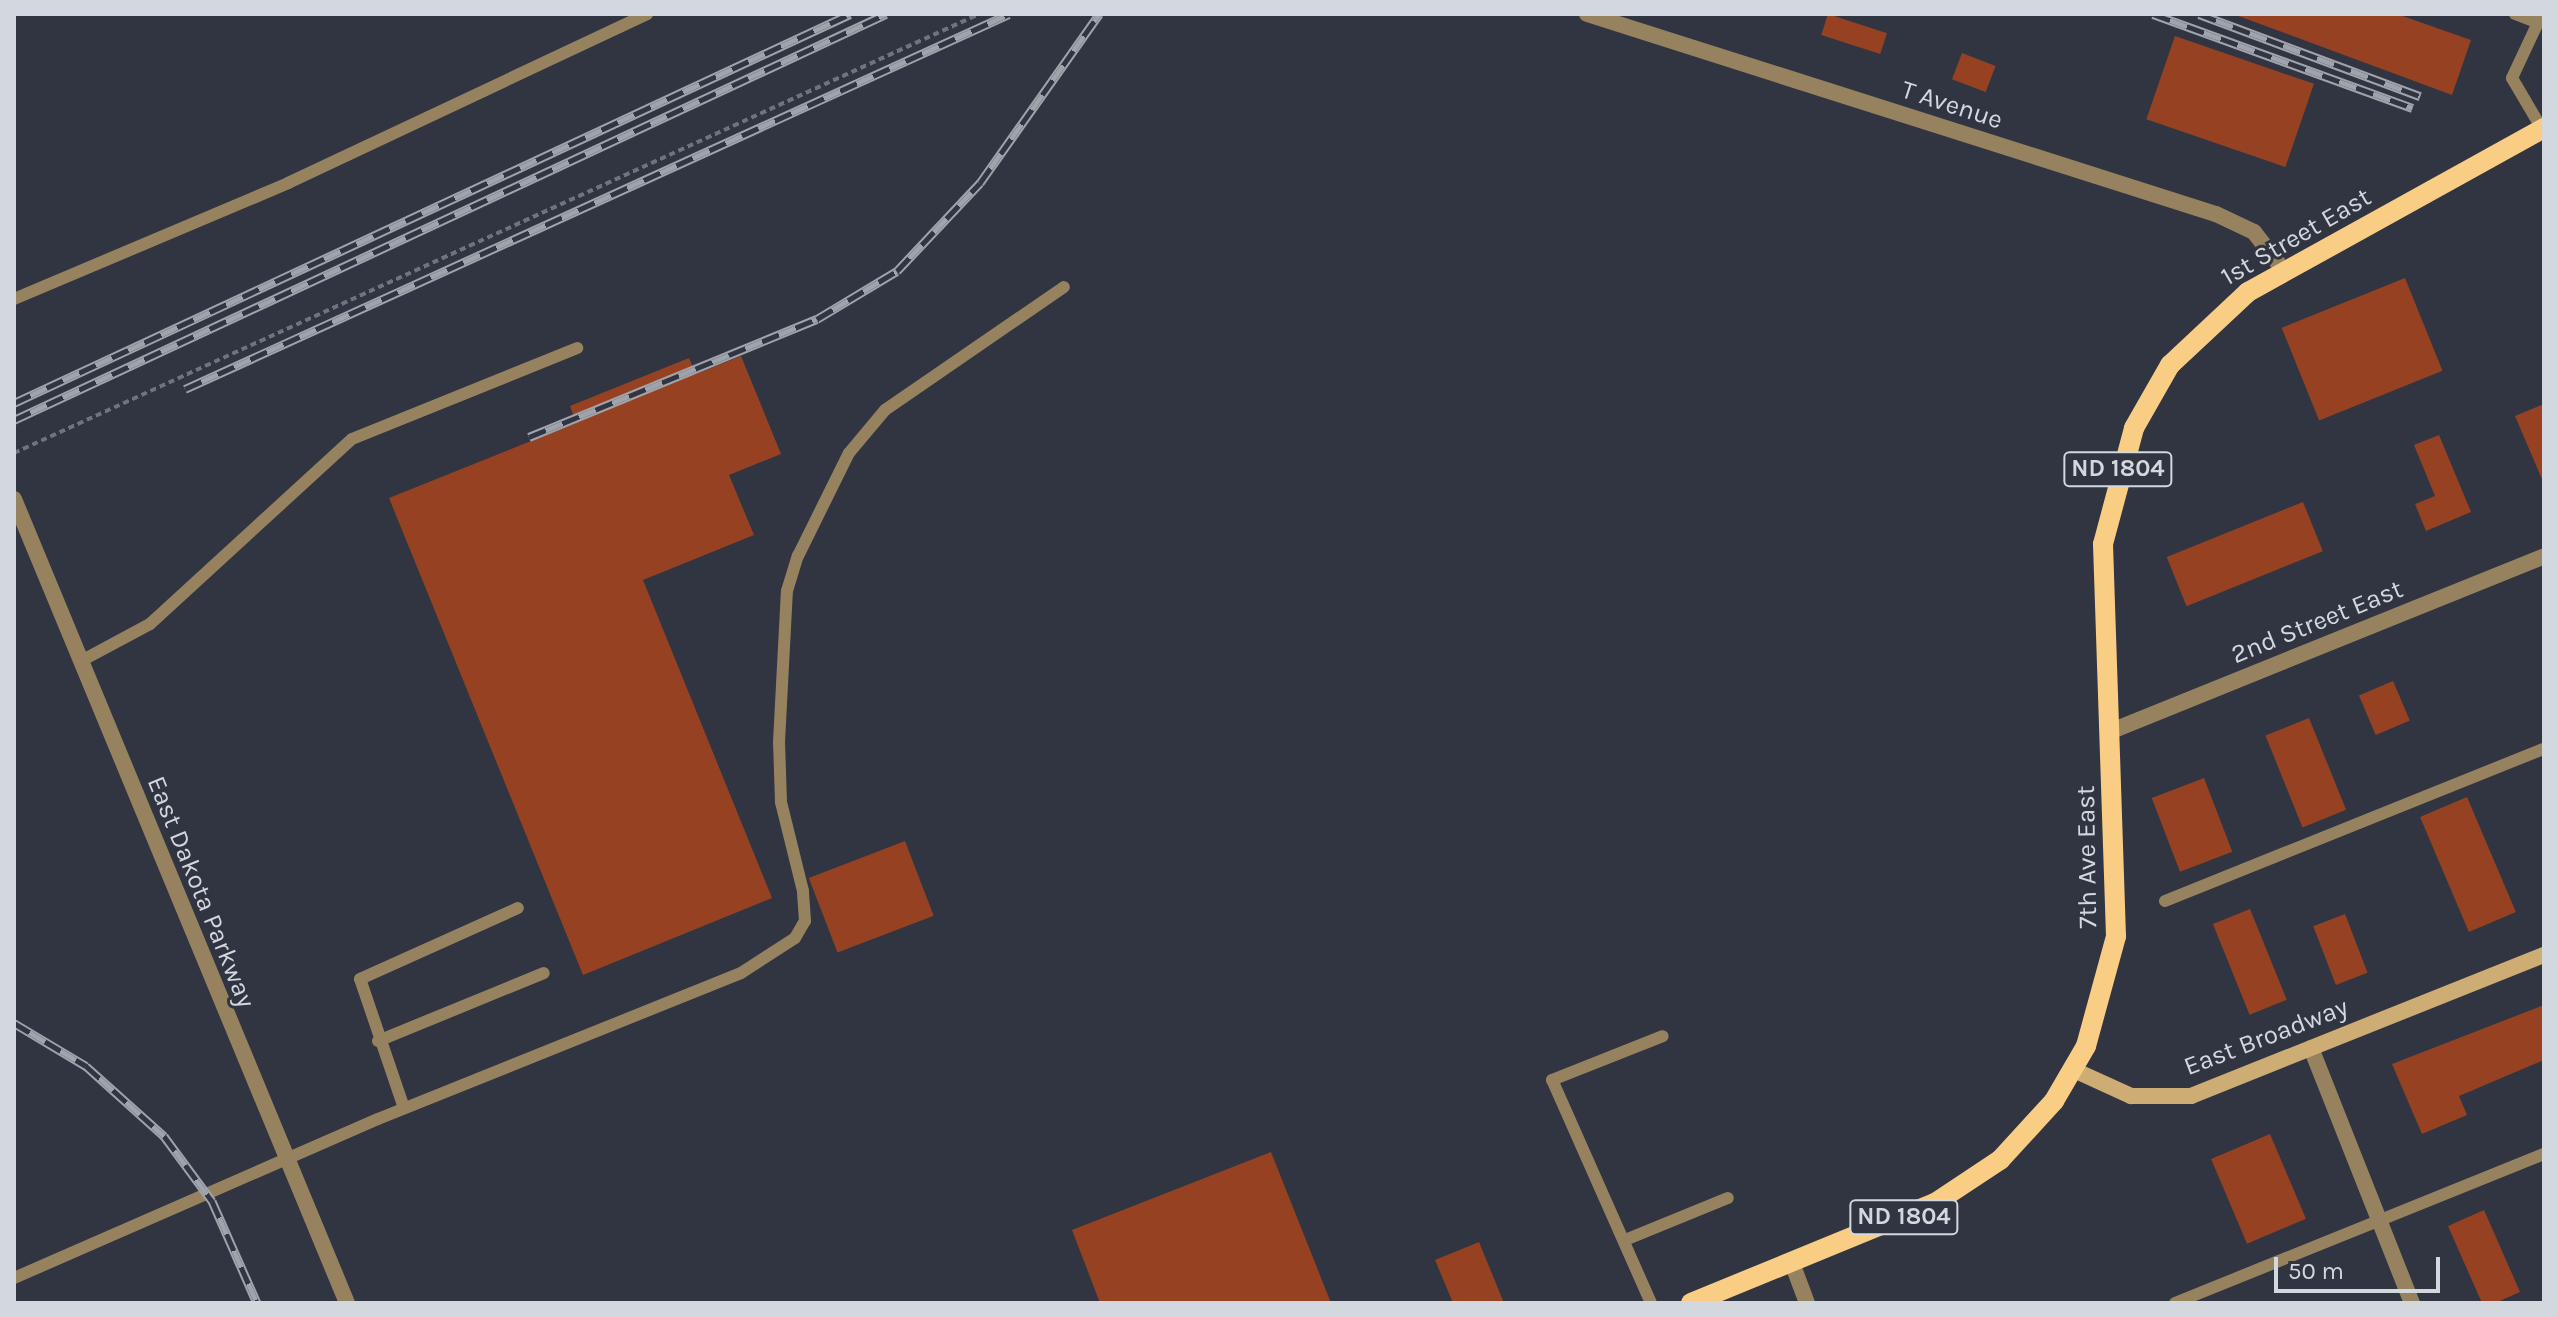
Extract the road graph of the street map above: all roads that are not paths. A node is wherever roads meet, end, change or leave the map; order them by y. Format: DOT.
graph roads {
  1 [pos="647,14"];
  2 [pos="1587,14"];
  3 [pos="2515,14"];
  4 [pos="2540,18"];
  5 [pos="2543,128"];
  6 [pos="2284,271"];
  7 [pos="1064,287"];
  8 [pos="14,299"];
  9 [pos="577,348"];
  10 [pos="14,499"];
  11 [pos="2544,556"];
  12 [pos="81,661"];
  13 [pos="2109,732"];
  14 [pos="2544,749"];
  15 [pos="2165,901"];
  16 [pos="518,908"];
  17 [pos="2544,955"];
  18 [pos="544,973"];
  19 [pos="1663,1036"];
  20 [pos="378,1041"];
  21 [pos="2311,1048"];
  22 [pos="2074,1070"];
  23 [pos="404,1108"];
  24 [pos="2544,1154"];
  25 [pos="287,1163"];
  26 [pos="1728,1198"];
  27 [pos="2379,1220"];
  28 [pos="1625,1240"];
  29 [pos="1792,1263"];
  30 [pos="14,1278"];
  31 [pos="347,1303"];
  32 [pos="1651,1303"];
  33 [pos="1691,1303"];
  34 [pos="1807,1303"];
  35 [pos="2175,1303"];
  36 [pos="2412,1303"];
  1 -- 8 [label="lane"];
  2 -- 6 [label="street, T Avenue"];
  3 -- 4 [label="lane"];
  4 -- 5 [label="lane"];
  5 -- 6 [label="main road, 1st Street East / ND 1804"];
  6 -- 13 [label="main road, 1st Street East / ND 1804"];
  7 -- 23 [label="lane"];
  9 -- 12 [label="lane"];
  10 -- 12 [label="street, East Dakota Parkway"];
  11 -- 13 [label="street, 2nd Street East"];
  12 -- 25 [label="street, East Dakota Parkway"];
  13 -- 22 [label="main road, 7th Ave East / ND 1804"];
  14 -- 15 [label="lane"];
  16 -- 20 [label="lane"];
  17 -- 21 [label="main road, East Broadway"];
  18 -- 20 [label="lane"];
  19 -- 28 [label="lane"];
  20 -- 23 [label="lane"];
  21 -- 22 [label="main road, East Broadway"];
  21 -- 27 [label="street"];
  22 -- 29 [label="main road, ND 1804"];
  23 -- 25 [label="lane"];
  24 -- 27 [label="lane"];
  25 -- 30 [label="lane"];
  25 -- 31 [label="street, East Dakota Parkway"];
  26 -- 28 [label="lane"];
  27 -- 35 [label="lane"];
  27 -- 36 [label="street"];
  28 -- 32 [label="lane"];
  29 -- 33 [label="main road, ND 1804"];
  29 -- 34 [label="street"];
}
